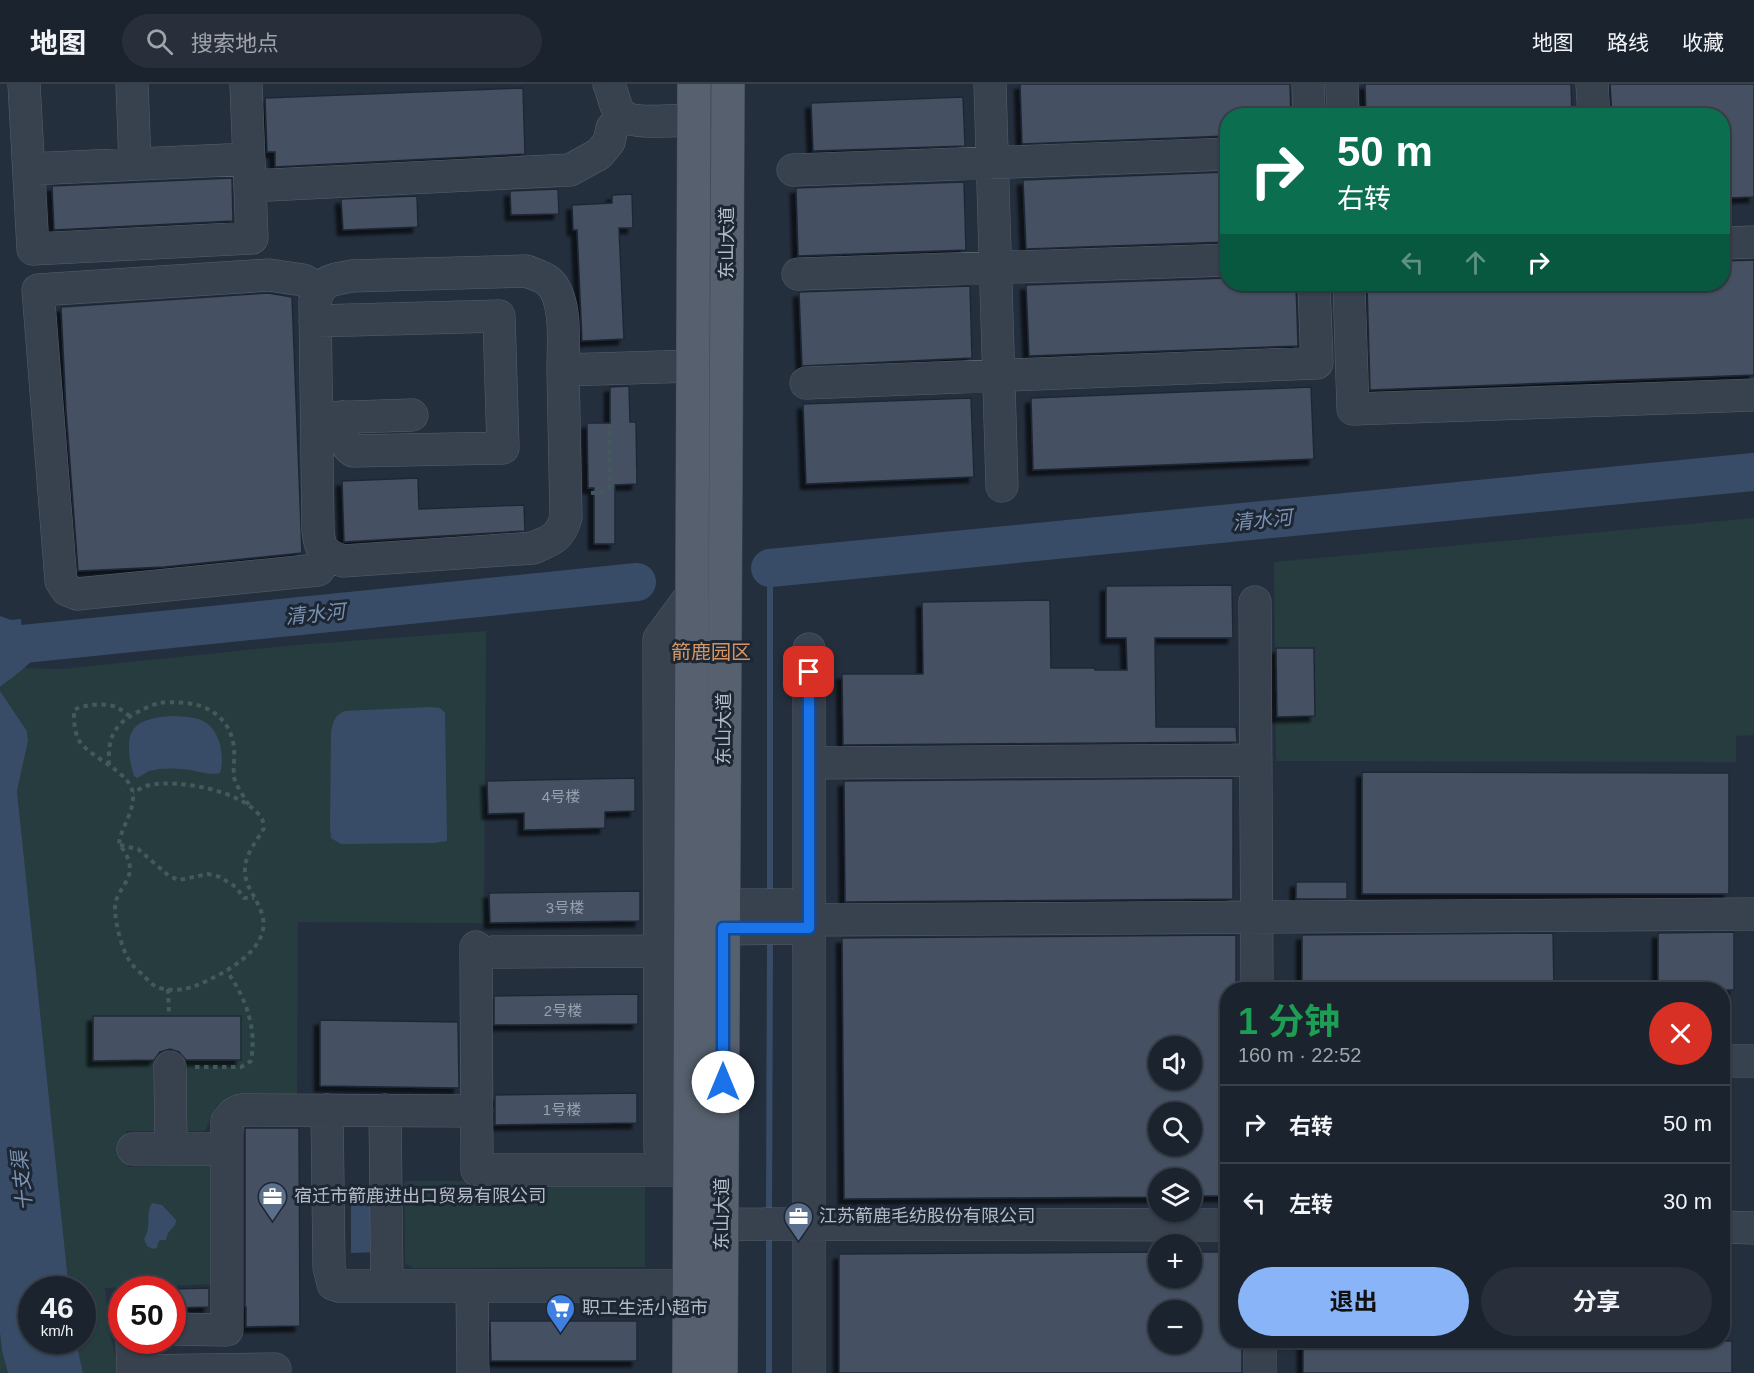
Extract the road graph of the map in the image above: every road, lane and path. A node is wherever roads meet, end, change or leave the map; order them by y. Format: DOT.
graph roads {
  1 [pos="24,84"];
  2 [pos="132,84"];
  3 [pos="246,84"];
  4 [pos="609,84"];
  5 [pos="694,84"];
  6 [pos="728,84"];
  7 [pos="990,84"];
  8 [pos="1308,84"];
  9 [pos="1342,84"];
  10 [pos="1592,84"];
  11 [pos="1309,108"];
  12 [pos="1343,108"];
  13 [pos="1594,108"];
  14 [pos="623,117"];
  15 [pos="694,120"];
  16 [pos="1220,154"];
  17 [pos="992,163"];
  18 [pos="135,164"];
  19 [pos="29,169"];
  20 [pos="793,171"];
  21 [pos="249,172"];
  22 [pos="1754,242"];
  23 [pos="1730,243"];
  24 [pos="1220,260"];
  25 [pos="995,268"];
  26 [pos="798,274"];
  27 [pos="319,289"];
  28 [pos="1314,291"];
  29 [pos="1349,291"];
  30 [pos="315,321"];
  31 [pos="693,366"];
  32 [pos="563,370"];
  33 [pos="999,375"];
  34 [pos="806,383"];
  35 [pos="1754,394"];
  36 [pos="412,415"];
  37 [pos="329,418"];
  38 [pos="610,425"];
  39 [pos="1002,486"];
  40 [pos="566,494"];
  41 [pos="329,556"];
  42 [pos="692,594"];
  43 [pos="1255,602"];
  44 [pos="809,649"];
  45 [pos="130,716"];
  46 [pos="1256,760"];
  47 [pos="809,763"];
  48 [pos="109,766"];
  49 [pos="641,776"];
  50 [pos="133,793"];
  51 [pos="250,807"];
  52 [pos="119,844"];
  53 [pos="254,898"];
  54 [pos="1754,914"];
  55 [pos="723,917"];
  56 [pos="787,917"];
  57 [pos="1257,917"];
  58 [pos="650,951"];
  59 [pos="227,971"];
  60 [pos="1257,982"];
  61 [pos="168,989"];
  62 [pos="169,1015"];
  63 [pos="1730,1061"];
  64 [pos="1754,1061"];
  65 [pos="170,1067"];
  66 [pos="327,1110"];
  67 [pos="385,1110"];
  68 [pos="477,1111"];
  69 [pos="640,1136"];
  70 [pos="133,1149"];
  71 [pos="171,1149"];
  72 [pos="227,1149"];
  73 [pos="690,1170"];
  74 [pos="722,1170"];
  75 [pos="706,1224"];
  76 [pos="783,1224"];
  77 [pos="1220,1225"];
  78 [pos="1730,1227"];
  79 [pos="1754,1228"];
  80 [pos="387,1286"];
  81 [pos="472,1286"];
  82 [pos="705,1286"];
  83 [pos="186,1329"];
  84 [pos="227,1330"];
  85 [pos="1260,1348"];
  86 [pos="132,1354"];
  87 [pos="182,1354"];
  88 [pos="275,1369"];
  89 [pos="185,1370"];
  90 [pos="238,1370"];
  91 [pos="472,1373"];
  92 [pos="689,1373"];
  93 [pos="721,1373"];
  94 [pos="809,1373"];
  95 [pos="1260,1373"];
  1 -- 19 [label="lane"];
  2 -- 18 [label="lane"];
  3 -- 21 [label="lane"];
  4 -- 14 [label="lane"];
  5 -- 15 [label="main road, 东山大道"];
  6 -- 55 [label="main road, 东山大道"];
  7 -- 17 [label="lane"];
  8 -- 11 [label="lane"];
  9 -- 12 [label="lane"];
  10 -- 13 [label="lane"];
  14 -- 15 [label="lane"];
  14 -- 21 [label="lane"];
  15 -- 31 [label="main road, 东山大道"];
  16 -- 17 [label="lane"];
  17 -- 20 [label="lane"];
  17 -- 25 [label="lane"];
  18 -- 19 [label="lane"];
  18 -- 21 [label="lane"];
  19 -- 21 [label="lane"];
  22 -- 23 [label="lane"];
  24 -- 25 [label="lane"];
  25 -- 26 [label="lane"];
  25 -- 33 [label="lane"];
  27 -- 30 [label="lane"];
  27 -- 32 [label="lane"];
  27 -- 41 [label="lane"];
  28 -- 33 [label="lane"];
  29 -- 35 [label="lane"];
  30 -- 37 [label="lane"];
  30 -- 37 [label="lane"];
  31 -- 32 [label="lane"];
  31 -- 42 [label="main road, 东山大道"];
  32 -- 40 [label="lane"];
  33 -- 34 [label="lane"];
  33 -- 39 [label="lane"];
  36 -- 37 [label="lane"];
  37 -- 41 [label="lane"];
  38 -- 40 [label="path"];
  40 -- 41 [label="lane"];
  42 -- 58 [label="lane"];
  42 -- 73 [label="main road, 东山大道"];
  43 -- 46 [label="lane"];
  44 -- 47 [label="lane"];
  45 -- 48 [label="path"];
  45 -- 48 [label="path"];
  45 -- 51 [label="path"];
  46 -- 47 [label="lane"];
  46 -- 57 [label="lane"];
  47 -- 56 [label="lane"];
  48 -- 50 [label="path"];
  49 -- 58 [label="lane"];
  50 -- 51 [label="path"];
  50 -- 52 [label="path"];
  51 -- 53 [label="path"];
  52 -- 53 [label="path"];
  52 -- 61 [label="path"];
  53 -- 59 [label="path"];
  54 -- 57 [label="lane"];
  55 -- 56 [label="lane"];
  55 -- 74 [label="main road, 东山大道"];
  56 -- 57 [label="lane"];
  56 -- 76 [label="lane"];
  57 -- 60 [label="lane"];
  58 -- 68 [label="lane"];
  58 -- 69 [label="lane"];
  58 -- 73 [label="lane"];
  59 -- 61 [label="path"];
  59 -- 65 [label="path"];
  61 -- 62 [label="path"];
  63 -- 64 [label="lane"];
  65 -- 71 [label="lane"];
  66 -- 67 [label="lane"];
  66 -- 72 [label="lane"];
  66 -- 80 [label="lane"];
  67 -- 68 [label="lane"];
  67 -- 80 [label="lane"];
  68 -- 73 [label="lane"];
  70 -- 71 [label="lane"];
  71 -- 72 [label="lane"];
  72 -- 84 [label="lane"];
  73 -- 74 [label="lane"];
  73 -- 75 [label="main road, 东山大道"];
  74 -- 75 [label="main road, 东山大道"];
  75 -- 76 [label="lane"];
  75 -- 82 [label="main road, 东山大道"];
  76 -- 77 [label="lane"];
  76 -- 94 [label="lane"];
  78 -- 79 [label="lane"];
  80 -- 81 [label="lane"];
  81 -- 82 [label="lane"];
  81 -- 91 [label="lane"];
  82 -- 92 [label="main road, 东山大道"];
  82 -- 93 [label="main road, 东山大道"];
  83 -- 84 [label="lane"];
  84 -- 90 [label="lane"];
  85 -- 95 [label="lane"];
  86 -- 89 [label="lane"];
  87 -- 89 [label="lane"];
  88 -- 90 [label="lane"];
  89 -- 90 [label="lane"];
}
